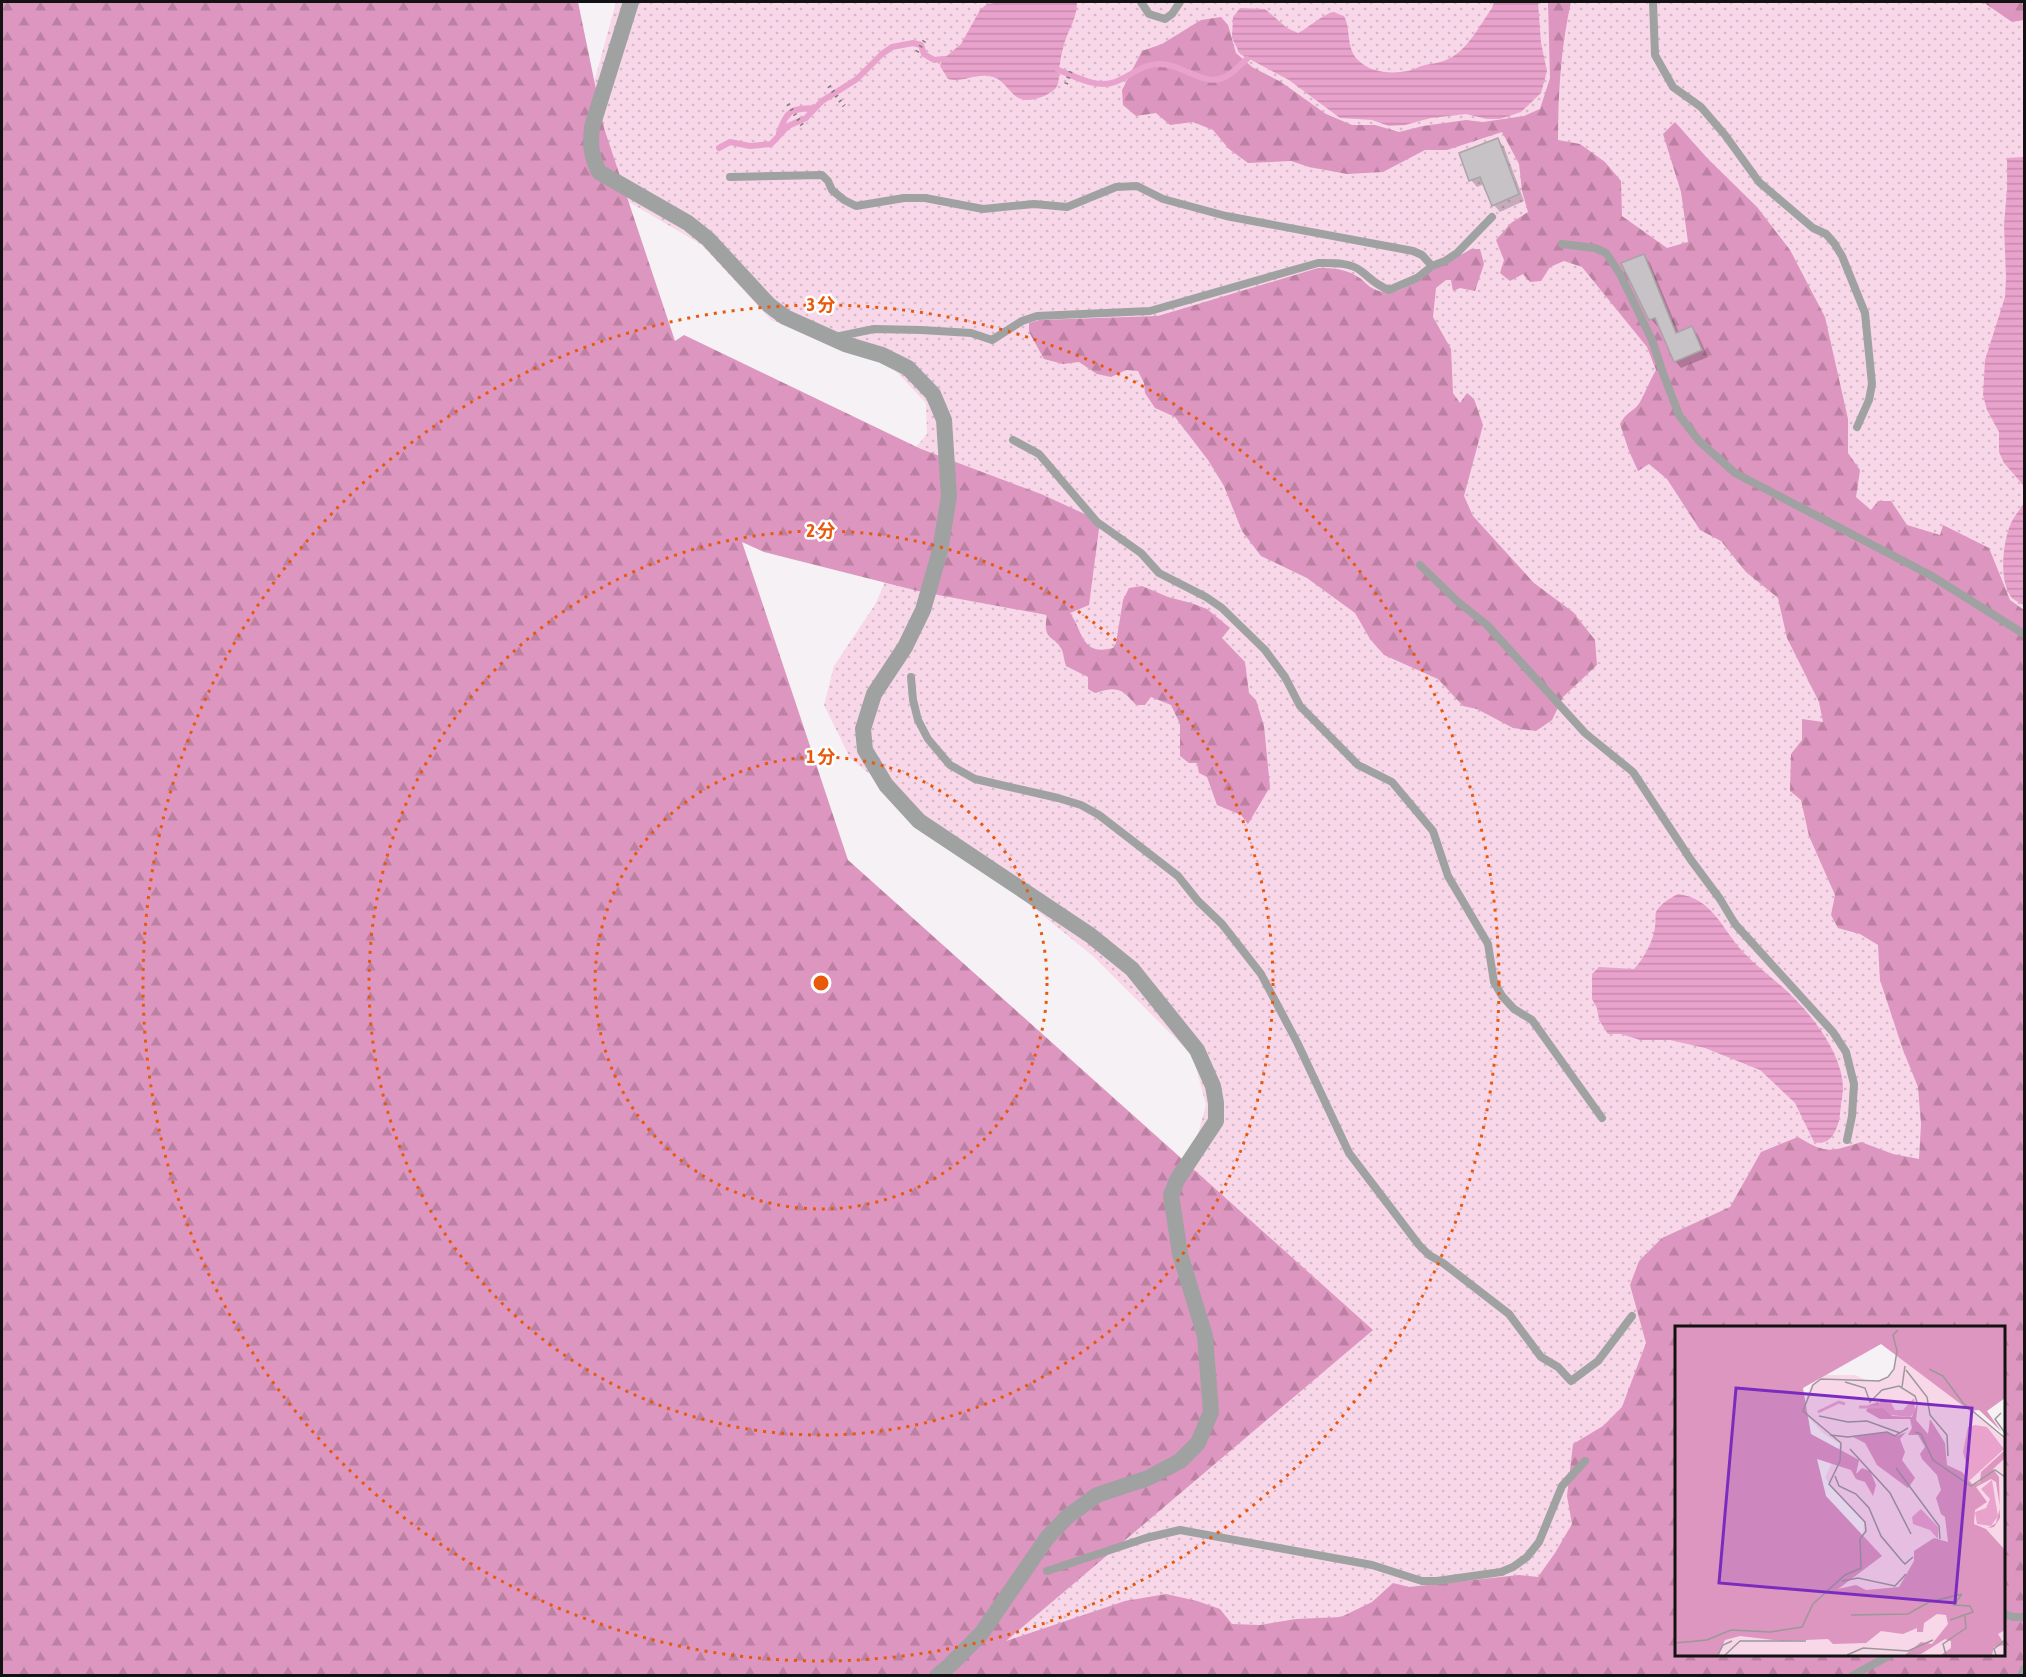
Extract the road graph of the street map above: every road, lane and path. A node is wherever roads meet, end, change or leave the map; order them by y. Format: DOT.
graph roads {
  1 [pos="631,2"];
  2 [pos="1141,2"];
  3 [pos="1180,2"];
  4 [pos="1653,2"];
  5 [pos="925,40"];
  6 [pos="917,52"];
  7 [pos="1072,68"];
  8 [pos="1066,84"];
  9 [pos="829,86"];
  10 [pos="788,104"];
  11 [pos="844,106"];
  12 [pos="804,128"];
  13 [pos="730,177"];
  14 [pos="1492,217"];
  15 [pos="1562,244"];
  16 [pos="1432,266"];
  17 [pos="832,338"];
  18 [pos="1857,427"];
  19 [pos="1013,440"];
  20 [pos="1420,565"];
  21 [pos="2025,634"];
  22 [pos="911,677"];
  23 [pos="1602,1118"];
  24 [pos="1847,1140"];
  25 [pos="1632,1316"];
  26 [pos="1584,1461"];
  27 [pos="1047,1571"];
  28 [pos="2005,1614"];
  29 [pos="2025,1617"];
  30 [pos="1888,1656"];
  31 [pos="2025,1669"];
  32 [pos="937,1676"];
  33 [pos="1851,1676"];
  34 [pos="2021,1676"];
  1 -- 17 [label="street"];
  2 -- 3 [label="lane"];
  4 -- 18 [label="lane"];
  5 -- 6 [label="path"];
  7 -- 8 [label="path"];
  9 -- 11 [label="path"];
  10 -- 12 [label="path"];
  13 -- 16 [label="lane"];
  14 -- 16 [label="lane"];
  15 -- 21 [label="lane"];
  16 -- 17 [label="lane"];
  17 -- 32 [label="street"];
  19 -- 23 [label="lane"];
  20 -- 24 [label="lane"];
  22 -- 25 [label="lane"];
  26 -- 27 [label="lane"];
  28 -- 29 [label="lane"];
  30 -- 33 [label="lane"];
  31 -- 34 [label="lane"];
}
